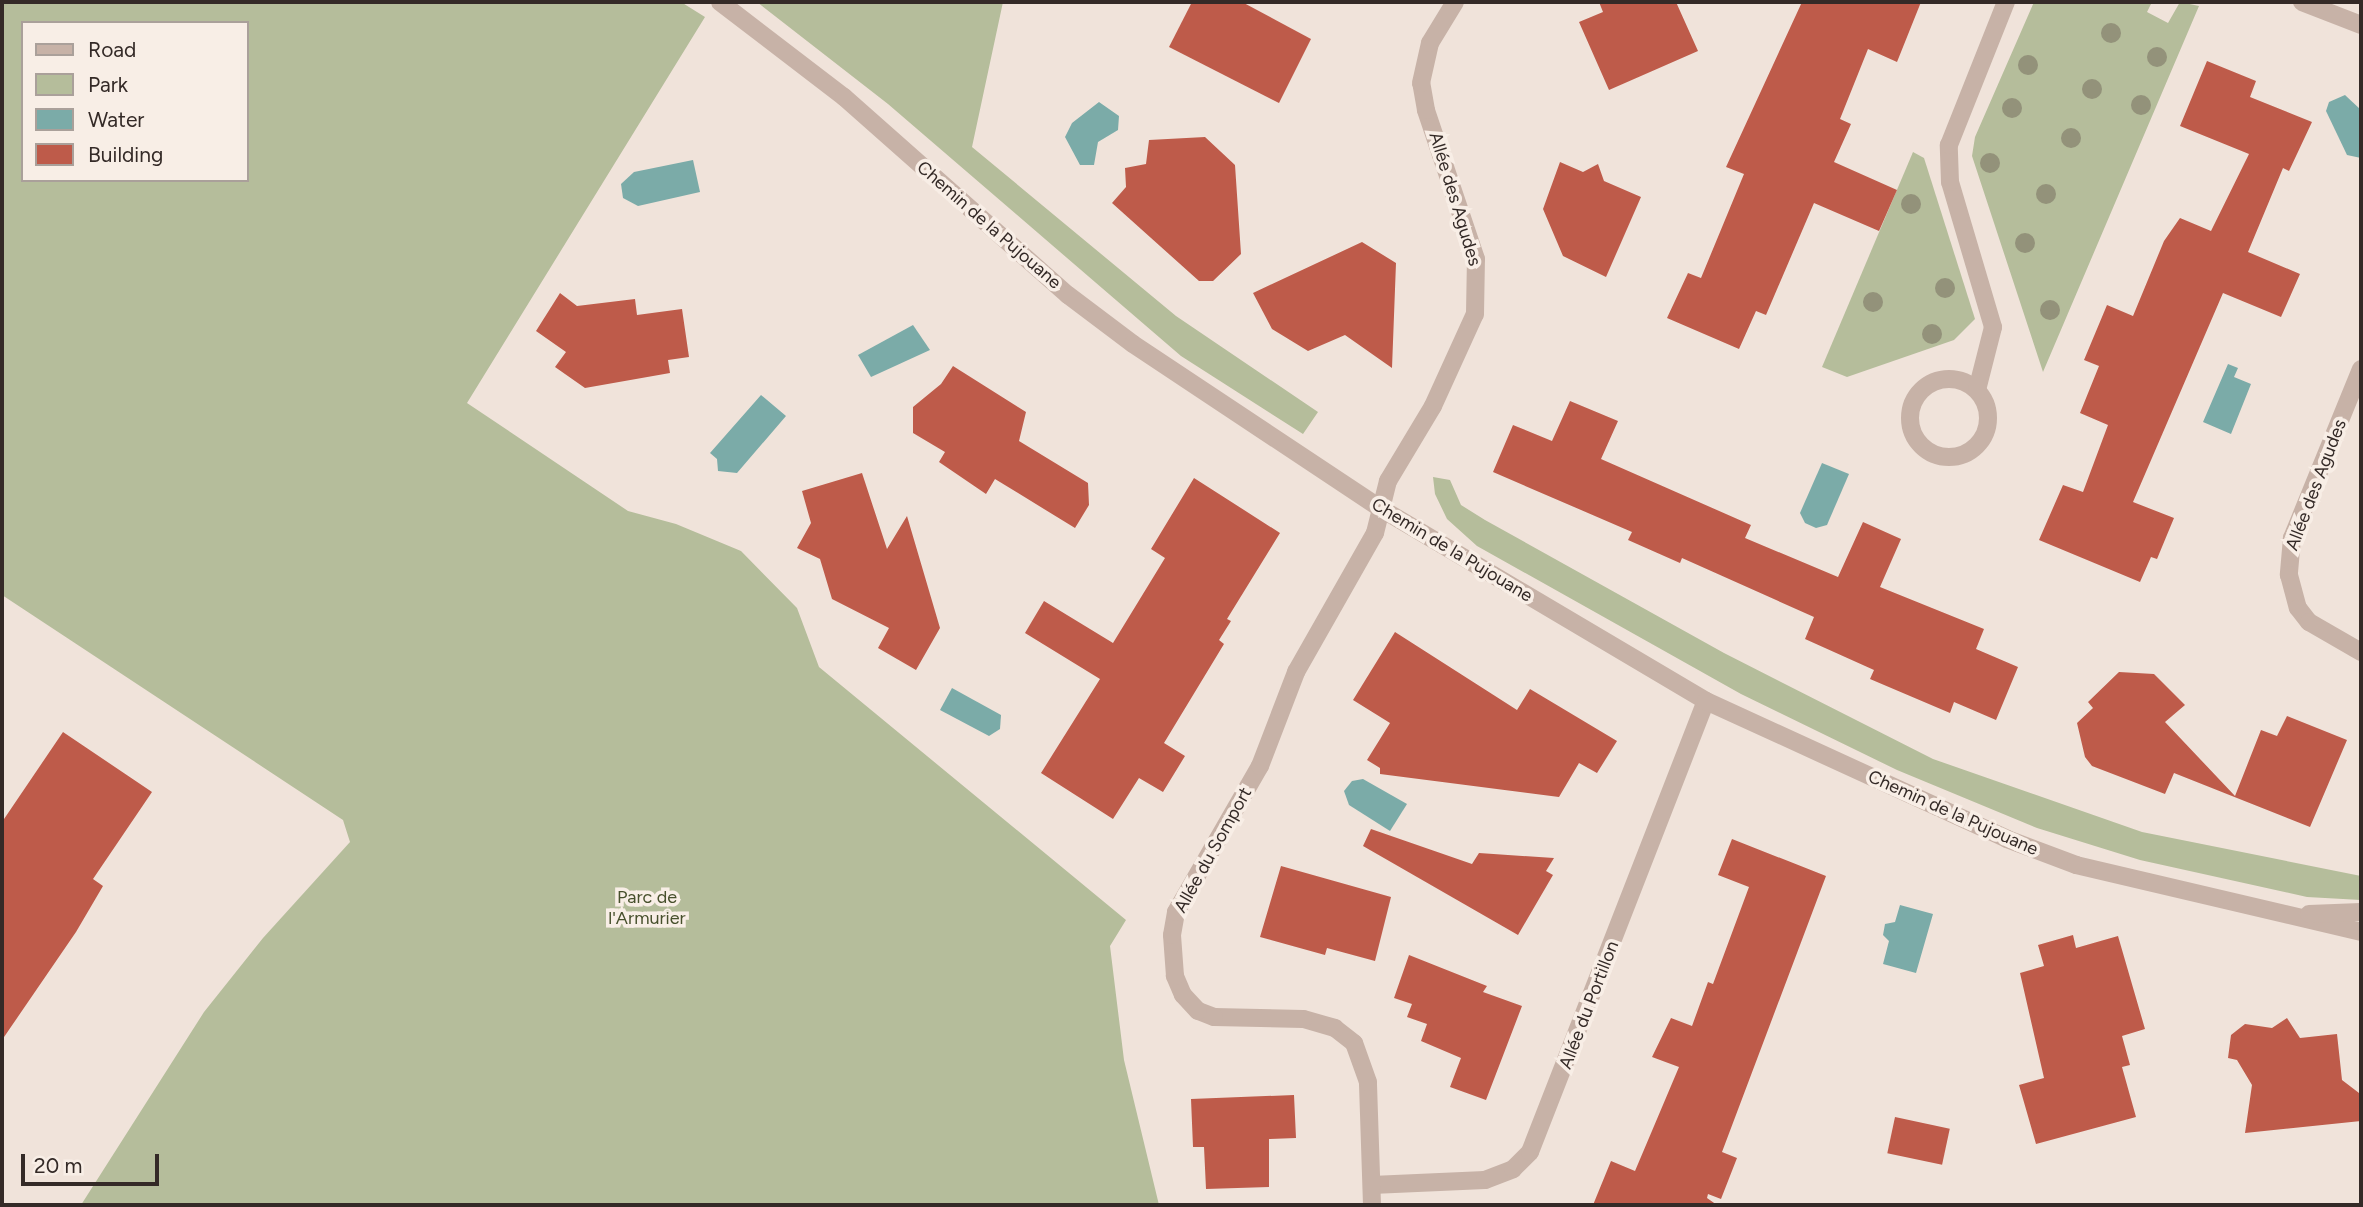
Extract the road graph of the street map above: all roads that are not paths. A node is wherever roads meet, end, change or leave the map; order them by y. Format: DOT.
graph roads {
  1 [pos="720,2"];
  2 [pos="1455,2"];
  3 [pos="2006,2"];
  4 [pos="2302,2"];
  5 [pos="2361,25"];
  6 [pos="2361,369"];
  7 [pos="1977,390"];
  8 [pos="1380,508"];
  9 [pos="2361,652"];
  10 [pos="1706,701"];
  11 [pos="2361,912"];
  12 [pos="2286,916"];
  13 [pos="2361,932"];
  14 [pos="1371,1185"];
  15 [pos="1372,1205"];
  1 -- 8 [label="street, Chemin de la Pujouane"];
  2 -- 8 [label="street, Allée des Agudes"];
  3 -- 7 [label="street"];
  4 -- 5 [label="street"];
  6 -- 9 [label="street, Allée des Agudes"];
  7 -- 7 [label="street"];
  8 -- 10 [label="street, Chemin de la Pujouane"];
  8 -- 14 [label="street, Allée du Somport"];
  10 -- 12 [label="street, Chemin de la Pujouane"];
  10 -- 14 [label="street, Allée du Portillon"];
  11 -- 12 [label="street, Chemin de la Pujouane"];
  12 -- 13 [label="street, Chemin de la Pujouane"];
  14 -- 15 [label="street, Allée du Somport"];
}
